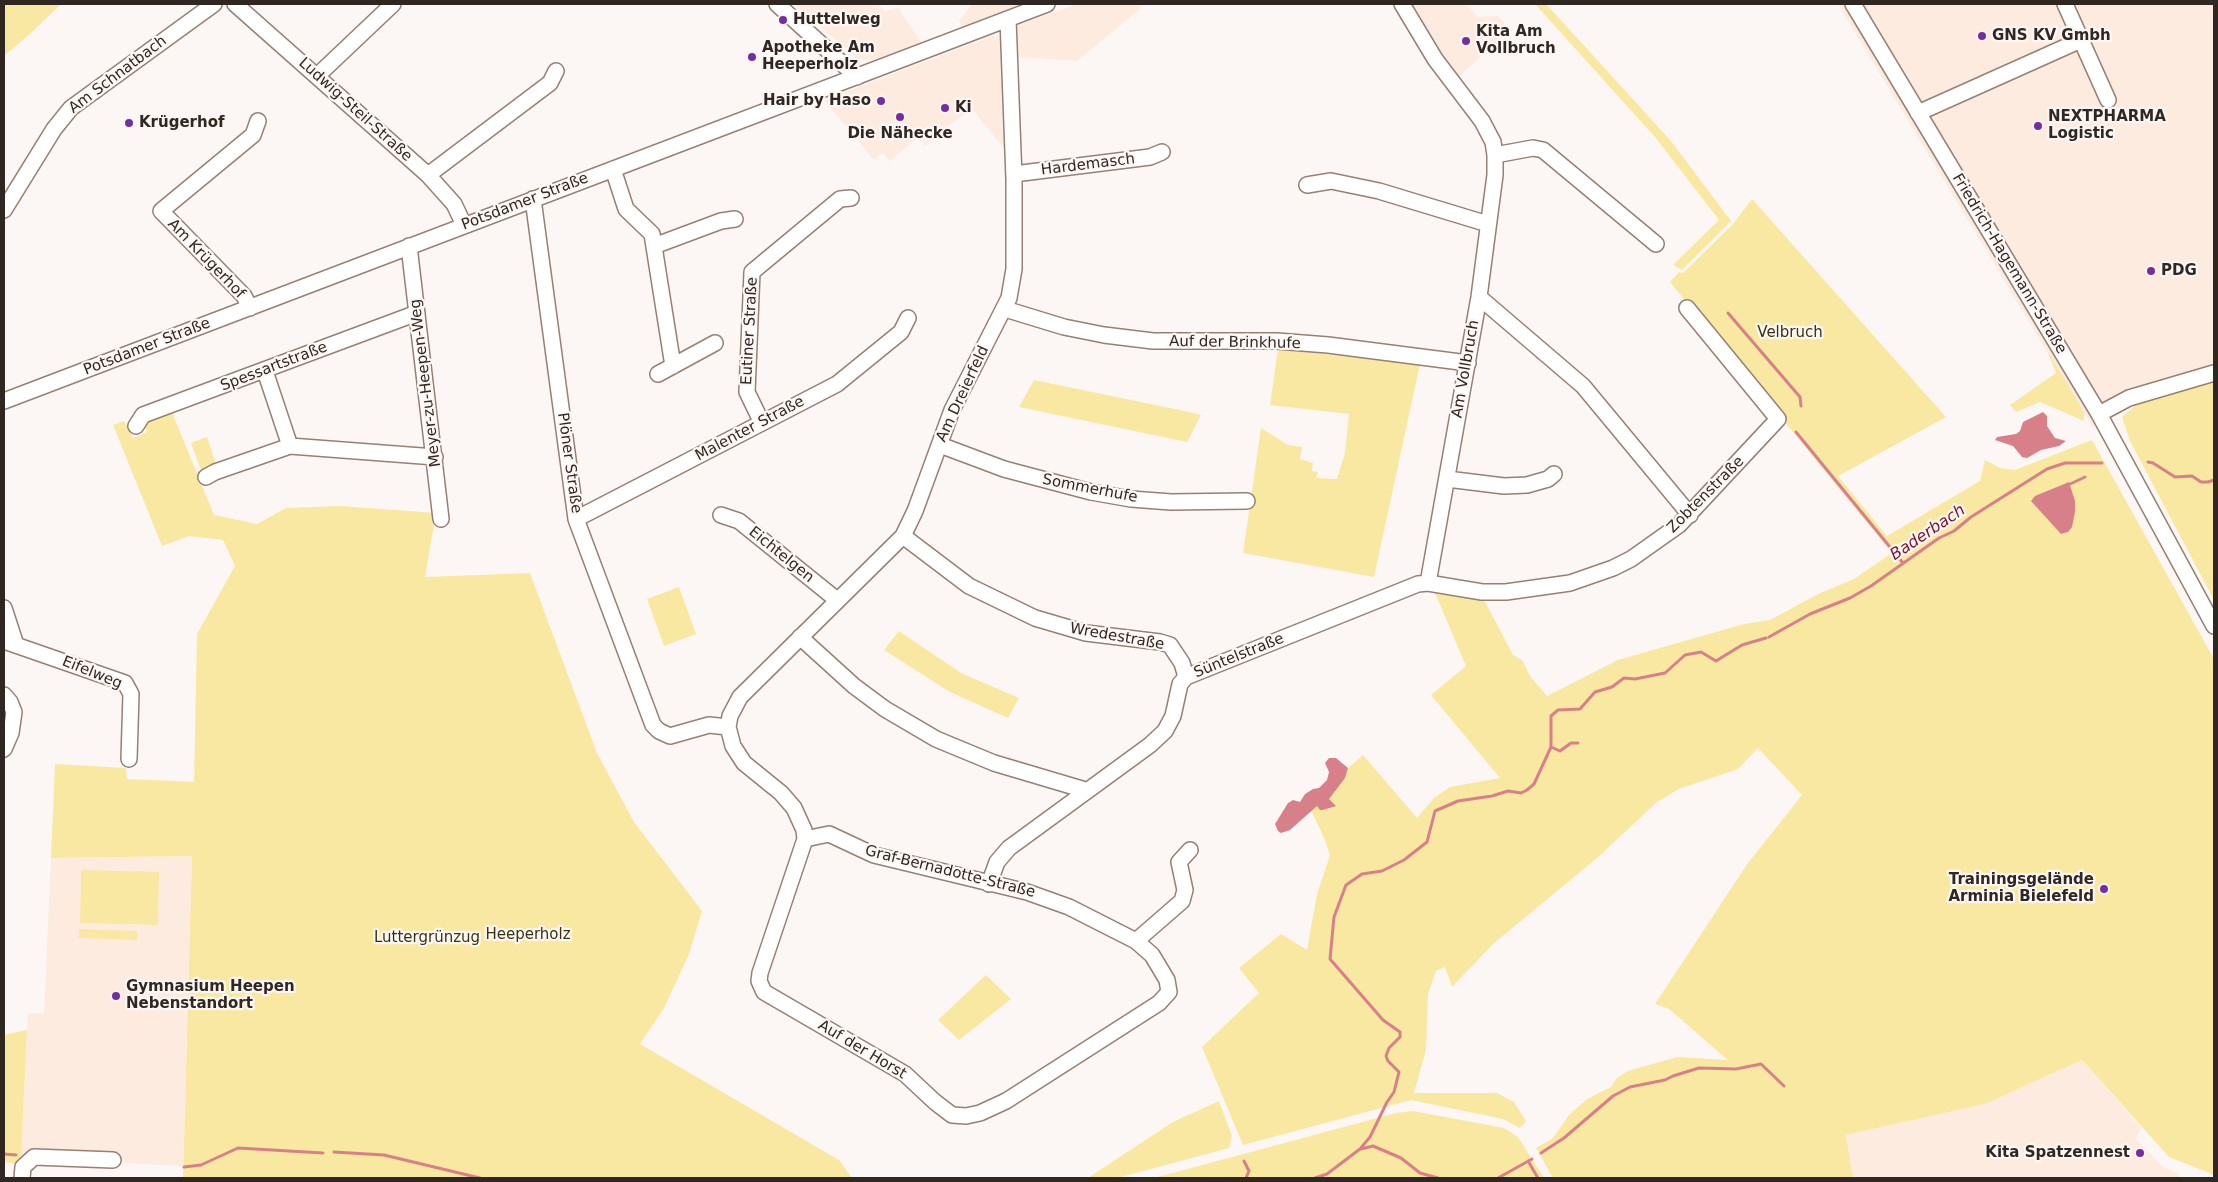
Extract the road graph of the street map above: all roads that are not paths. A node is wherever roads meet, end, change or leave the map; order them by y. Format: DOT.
graph roads {
  1 [pos="214,4"];
  2 [pos="235,4"];
  3 [pos="393,4"];
  4 [pos="777,4"];
  5 [pos="1047,4"];
  6 [pos="1402,4"];
  7 [pos="1853,4"];
  8 [pos="2065,4"];
  9 [pos="1008,19"];
  10 [pos="2081,40"];
  11 [pos="556,71"];
  12 [pos="317,76"];
  13 [pos="857,77"];
  14 [pos="2108,100"];
  15 [pos="1918,114"];
  16 [pos="258,120"];
  17 [pos="1162,152"];
  18 [pos="1496,155"];
  19 [pos="613,169"];
  20 [pos="1014,174"];
  21 [pos="428,175"];
  22 [pos="1307,185"];
  23 [pos="851,198"];
  24 [pos="533,199"];
  25 [pos="4,210"];
  26 [pos="735,219"];
  27 [pos="1488,224"];
  28 [pos="464,225"];
  29 [pos="1656,244"];
  30 [pos="409,246"];
  31 [pos="654,246"];
  32 [pos="1479,297"];
  33 [pos="250,308"];
  34 [pos="1687,308"];
  35 [pos="1005,309"];
  36 [pos="417,313"];
  37 [pos="908,318"];
  38 [pos="715,343"];
  39 [pos="1468,363"];
  40 [pos="672,366"];
  41 [pos="265,371"];
  42 [pos="2214,373"];
  43 [pos="658,374"];
  44 [pos="4,402"];
  45 [pos="2099,414"];
  46 [pos="762,423"];
  47 [pos="136,426"];
  48 [pos="940,445"];
  49 [pos="290,446"];
  50 [pos="435,457"];
  51 [pos="1554,474"];
  52 [pos="206,477"];
  53 [pos="1447,479"];
  54 [pos="1246,501"];
  55 [pos="722,515"];
  56 [pos="1690,515"];
  57 [pos="441,519"];
  58 [pos="576,519"];
  59 [pos="903,536"];
  60 [pos="1428,583"];
  61 [pos="837,600"];
  62 [pos="4,608"];
  63 [pos="2214,626"];
  64 [pos="800,637"];
  65 [pos="10,643"];
  66 [pos="1186,677"];
  67 [pos="4,695"];
  68 [pos="728,728"];
  69 [pos="4,749"];
  70 [pos="129,759"];
  71 [pos="1085,790"];
  72 [pos="805,839"];
  73 [pos="1190,850"];
  74 [pos="989,884"];
  75 [pos="1136,941"];
  76 [pos="1169,992"];
  77 [pos="113,1160"];
  78 [pos="22,1178"];
  1 -- 25 [label="street, Am Schnatbach"];
  2 -- 12 [label="street, Ludwig-Steil-Straße"];
  3 -- 12 [label="street"];
  4 -- 13 [label="street"];
  5 -- 9 [label="street, Potsdamer Straße"];
  6 -- 18 [label="street, Am Vollbruch"];
  7 -- 15 [label="street, Friedrich-Hagemann-Straße"];
  8 -- 10 [label="street"];
  9 -- 13 [label="street, Potsdamer Straße"];
  9 -- 20 [label="street, Am Dreierfeld"];
  10 -- 14 [label="street"];
  10 -- 15 [label="street"];
  11 -- 21 [label="street"];
  12 -- 21 [label="street, Ludwig-Steil-Straße"];
  13 -- 19 [label="street, Potsdamer Straße"];
  15 -- 45 [label="street, Friedrich-Hagemann-Straße"];
  16 -- 33 [label="street, Am Krügerhof"];
  17 -- 20 [label="street, Hardemasch"];
  18 -- 27 [label="street, Am Vollbruch"];
  18 -- 29 [label="street"];
  19 -- 24 [label="street, Potsdamer Straße"];
  19 -- 31 [label="street"];
  20 -- 35 [label="street, Am Dreierfeld"];
  21 -- 28 [label="street, Ludwig-Steil-Straße"];
  22 -- 27 [label="street"];
  23 -- 46 [label="street, Eutiner Straße"];
  24 -- 28 [label="street, Potsdamer Straße"];
  24 -- 58 [label="street, Plöner Straße"];
  26 -- 31 [label="street"];
  27 -- 32 [label="street, Am Vollbruch"];
  28 -- 30 [label="street, Potsdamer Straße"];
  30 -- 33 [label="street, Potsdamer Straße"];
  30 -- 36 [label="street, Meyer-zu-Heepen-Weg"];
  31 -- 40 [label="street"];
  32 -- 39 [label="street, Am Vollbruch"];
  32 -- 56 [label="street"];
  33 -- 44 [label="street, Potsdamer Straße"];
  34 -- 56 [label="street, Zobtenstraße"];
  35 -- 39 [label="street, Auf der Brinkhufe"];
  35 -- 48 [label="street, Am Dreierfeld"];
  36 -- 41 [label="street, Spessartstraße"];
  36 -- 50 [label="street, Meyer-zu-Heepen-Weg"];
  37 -- 46 [label="street, Malenter Straße"];
  38 -- 40 [label="street"];
  39 -- 53 [label="street, Am Vollbruch"];
  40 -- 43 [label="street"];
  41 -- 47 [label="street, Spessartstraße"];
  41 -- 49 [label="street"];
  42 -- 45 [label="street"];
  45 -- 63 [label="street, Friedrich-Hagemann-Straße"];
  46 -- 58 [label="street, Malenter Straße"];
  48 -- 54 [label="street, Sommerhufe"];
  48 -- 59 [label="street, Am Dreierfeld"];
  49 -- 50 [label="street"];
  49 -- 52 [label="street"];
  50 -- 57 [label="street, Meyer-zu-Heepen-Weg"];
  51 -- 53 [label="street"];
  53 -- 60 [label="street, Am Vollbruch"];
  55 -- 61 [label="street, Eichtelgen"];
  56 -- 60 [label="street, Zobtenstraße"];
  58 -- 68 [label="street, Plöner Straße"];
  59 -- 61 [label="street, Am Dreierfeld"];
  59 -- 66 [label="street, Wredestraße"];
  60 -- 66 [label="street, Süntelstraße"];
  61 -- 64 [label="street, Am Dreierfeld"];
  62 -- 65 [label="street, Eifelweg"];
  64 -- 68 [label="street, Am Dreierfeld"];
  64 -- 71 [label="street"];
  65 -- 70 [label="street, Eifelweg"];
  66 -- 71 [label="street, Süntelstraße"];
  67 -- 69 [label="street"];
  68 -- 72 [label="street"];
  71 -- 74 [label="street, Süntelstraße"];
  72 -- 74 [label="street, Graf-Bernadotte-Straße"];
  72 -- 76 [label="street, Auf der Horst"];
  73 -- 75 [label="street"];
  74 -- 75 [label="street, Graf-Bernadotte-Straße"];
  75 -- 76 [label="street, Graf-Bernadotte-Straße"];
  77 -- 78 [label="street"];
}
